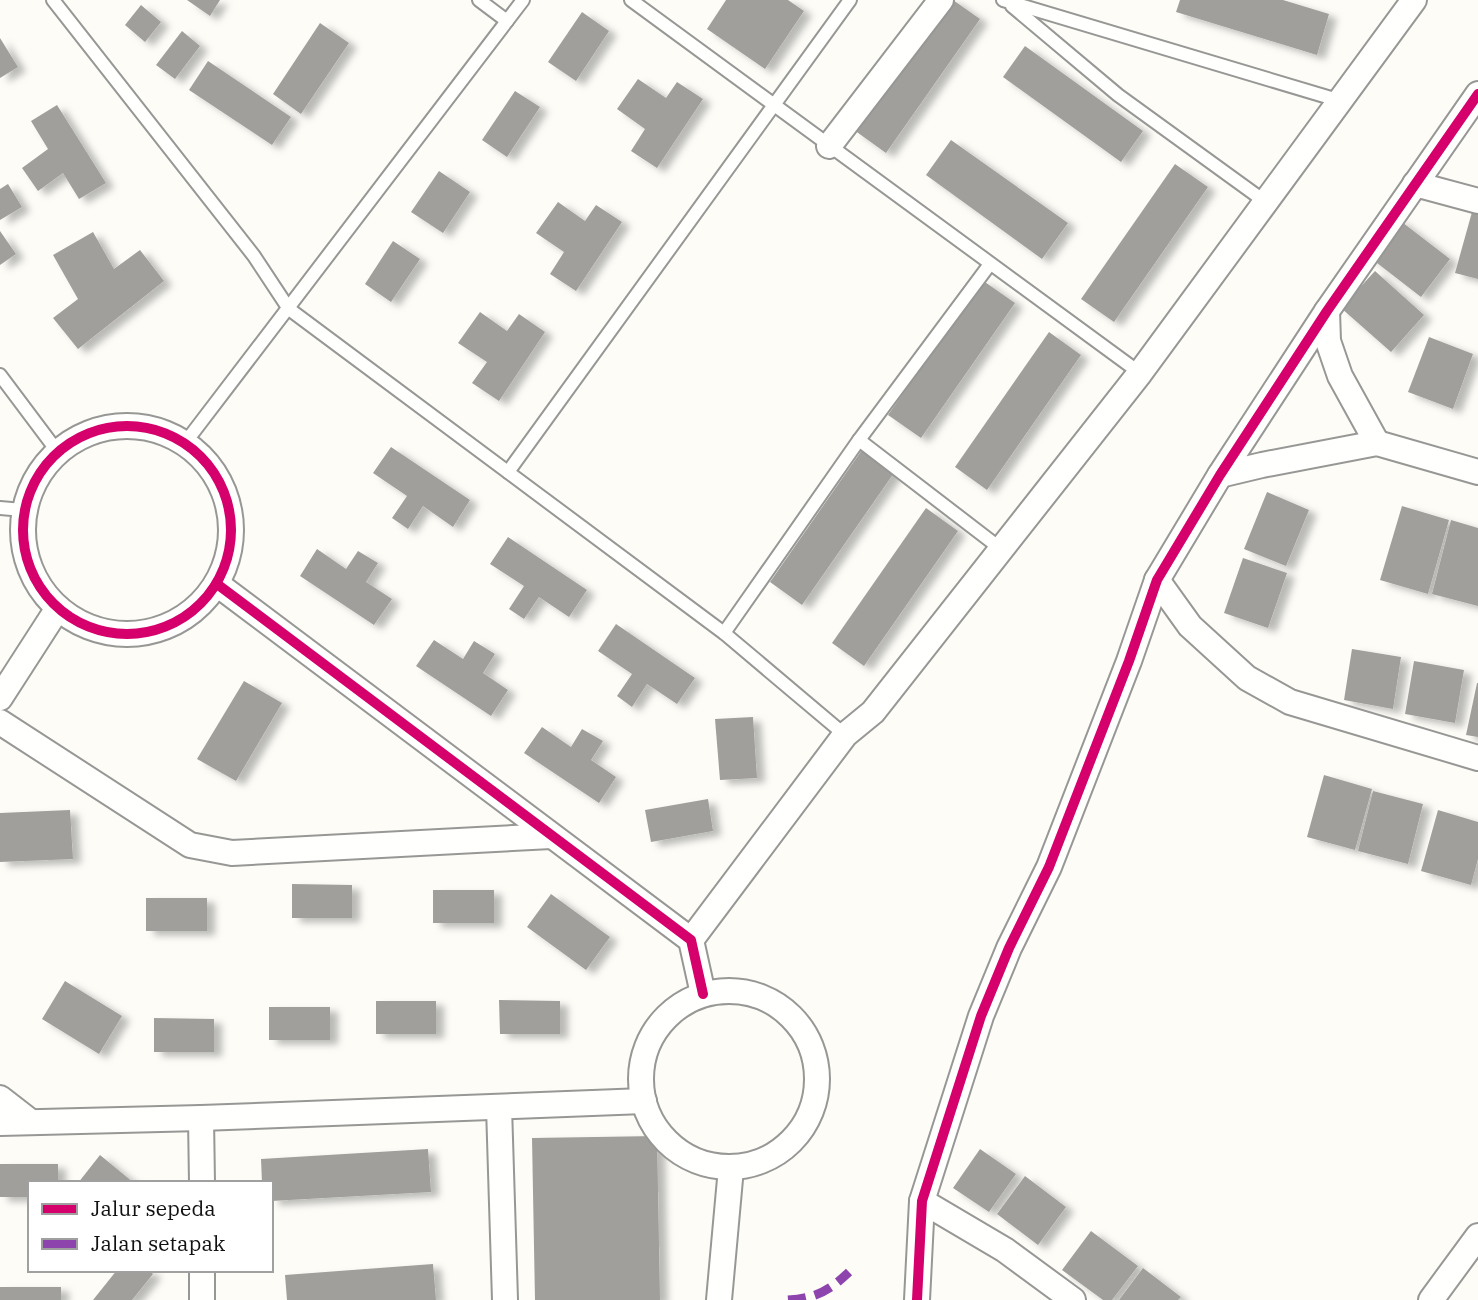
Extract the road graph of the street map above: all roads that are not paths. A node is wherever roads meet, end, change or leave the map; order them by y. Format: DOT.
graph roads {
  1 [pos="53,0"];
  2 [pos="479,0"];
  3 [pos="523,0"];
  4 [pos="631,0"];
  5 [pos="850,0"];
  6 [pos="941,0"];
  7 [pos="1414,0"];
  8 [pos="1006,2"];
  9 [pos="507,21"];
  10 [pos="1478,94"];
  11 [pos="1341,101"];
  12 [pos="774,106"];
  13 [pos="829,146"];
  14 [pos="1415,184"];
  15 [pos="1478,201"];
  16 [pos="1267,203"];
  17 [pos="990,264"];
  18 [pos="289,309"];
  19 [pos="1327,311"];
  20 [pos="1140,373"];
  21 [pos="0,374"];
  22 [pos="859,440"];
  23 [pos="185,443"];
  24 [pos="1377,443"];
  25 [pos="57,451"];
  26 [pos="508,472"];
  27 [pos="1478,472"];
  28 [pos="1220,475"];
  29 [pos="12,509"];
  30 [pos="1001,549"];
  31 [pos="1157,580"];
  32 [pos="217,584"];
  33 [pos="58,608"];
  34 [pos="724,633"];
  35 [pos="0,698"];
  36 [pos="0,722"];
  37 [pos="845,735"];
  38 [pos="1478,758"];
  39 [pos="551,836"];
  40 [pos="691,940"];
  41 [pos="703,994"];
  42 [pos="0,1098"];
  43 [pos="644,1101"];
  44 [pos="499,1107"];
  45 [pos="201,1118"];
  46 [pos="31,1122"];
  47 [pos="0,1123"];
  48 [pos="731,1168"];
  49 [pos="202,1181"];
  50 [pos="922,1201"];
  51 [pos="1478,1236"];
  52 [pos="202,1272"];
  53 [pos="202,1300"];
  54 [pos="505,1300"];
  55 [pos="719,1300"];
  56 [pos="917,1300"];
  57 [pos="1073,1300"];
  58 [pos="1431,1300"];
  1 -- 18 [label="lane"];
  2 -- 9 [label="lane"];
  3 -- 9 [label="lane"];
  4 -- 12 [label="lane"];
  5 -- 12 [label="lane"];
  6 -- 13 [label="street"];
  7 -- 11 [label="street"];
  8 -- 11 [label="lane"];
  8 -- 16 [label="lane"];
  9 -- 18 [label="lane"];
  10 -- 14 [label="street"];
  11 -- 16 [label="street"];
  12 -- 13 [label="lane"];
  12 -- 26 [label="lane"];
  13 -- 17 [label="lane"];
  14 -- 15 [label="street"];
  14 -- 19 [label="street"];
  16 -- 20 [label="street"];
  17 -- 20 [label="lane"];
  17 -- 22 [label="lane"];
  18 -- 23 [label="lane"];
  18 -- 26 [label="lane"];
  19 -- 24 [label="street"];
  19 -- 28 [label="street"];
  20 -- 30 [label="street"];
  21 -- 25 [label="lane"];
  22 -- 30 [label="lane"];
  22 -- 34 [label="lane"];
  23 -- 25 [label="street"];
  23 -- 32 [label="street"];
  24 -- 27 [label="street"];
  24 -- 28 [label="street"];
  25 -- 29 [label="street"];
  26 -- 34 [label="lane"];
  28 -- 31 [label="street"];
  29 -- 33 [label="street"];
  30 -- 37 [label="street"];
  31 -- 38 [label="street"];
  31 -- 50 [label="street"];
  32 -- 33 [label="street"];
  32 -- 39 [label="street"];
  33 -- 35 [label="street"];
  34 -- 37 [label="lane"];
  36 -- 39 [label="street"];
  37 -- 40 [label="street"];
  39 -- 40 [label="street"];
  40 -- 41 [label="street"];
  41 -- 43 [label="street"];
  41 -- 48 [label="street"];
  42 -- 46 [label="street"];
  43 -- 44 [label="street"];
  43 -- 48 [label="street"];
  44 -- 45 [label="street"];
  44 -- 54 [label="street"];
  45 -- 46 [label="street"];
  45 -- 49 [label="street"];
  46 -- 47 [label="street"];
  48 -- 55 [label="street"];
  50 -- 56 [label="street"];
  50 -- 57 [label="street"];
  51 -- 58 [label="street"];
  52 -- 53 [label="street"];
}
